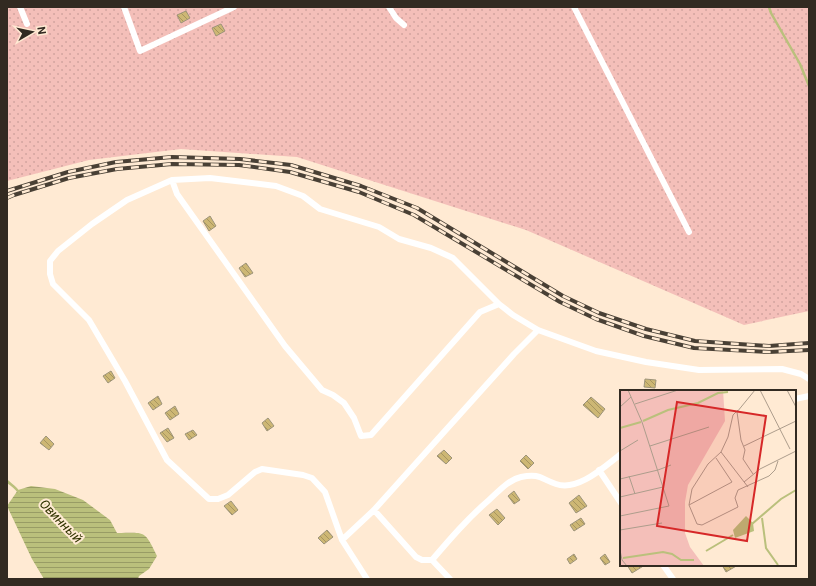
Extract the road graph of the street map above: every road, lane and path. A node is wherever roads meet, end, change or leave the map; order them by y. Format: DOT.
graph roads {
  1 [pos="20,7"];
  2 [pos="124,7"];
  3 [pos="234,7"];
  4 [pos="389,7"];
  5 [pos="574,7"];
  6 [pos="26,24"];
  7 [pos="404,26"];
  8 [pos="172,180"];
  9 [pos="689,232"];
  10 [pos="499,304"];
  11 [pos="538,330"];
  12 [pos="809,379"];
  13 [pos="809,396"];
  14 [pos="796,399"];
  15 [pos="620,455"];
  16 [pos="599,470"];
  17 [pos="620,502"];
  18 [pos="374,510"];
  19 [pos="342,540"];
  20 [pos="432,560"];
  21 [pos="664,566"];
  22 [pos="367,579"];
  23 [pos="450,579"];
  24 [pos="673,579"];
  1 -- 6 [label="street"];
  2 -- 3 [label="street"];
  4 -- 7 [label="street"];
  5 -- 9 [label="street"];
  8 -- 10 [label="street"];
  8 -- 10 [label="street"];
  8 -- 19 [label="street"];
  10 -- 11 [label="street"];
  11 -- 12 [label="street"];
  11 -- 18 [label="street"];
  13 -- 14 [label="street"];
  15 -- 16 [label="street"];
  16 -- 17 [label="street"];
  16 -- 20 [label="street"];
  18 -- 19 [label="street"];
  18 -- 20 [label="street"];
  19 -- 22 [label="street"];
  20 -- 23 [label="street"];
  21 -- 24 [label="street"];
}
